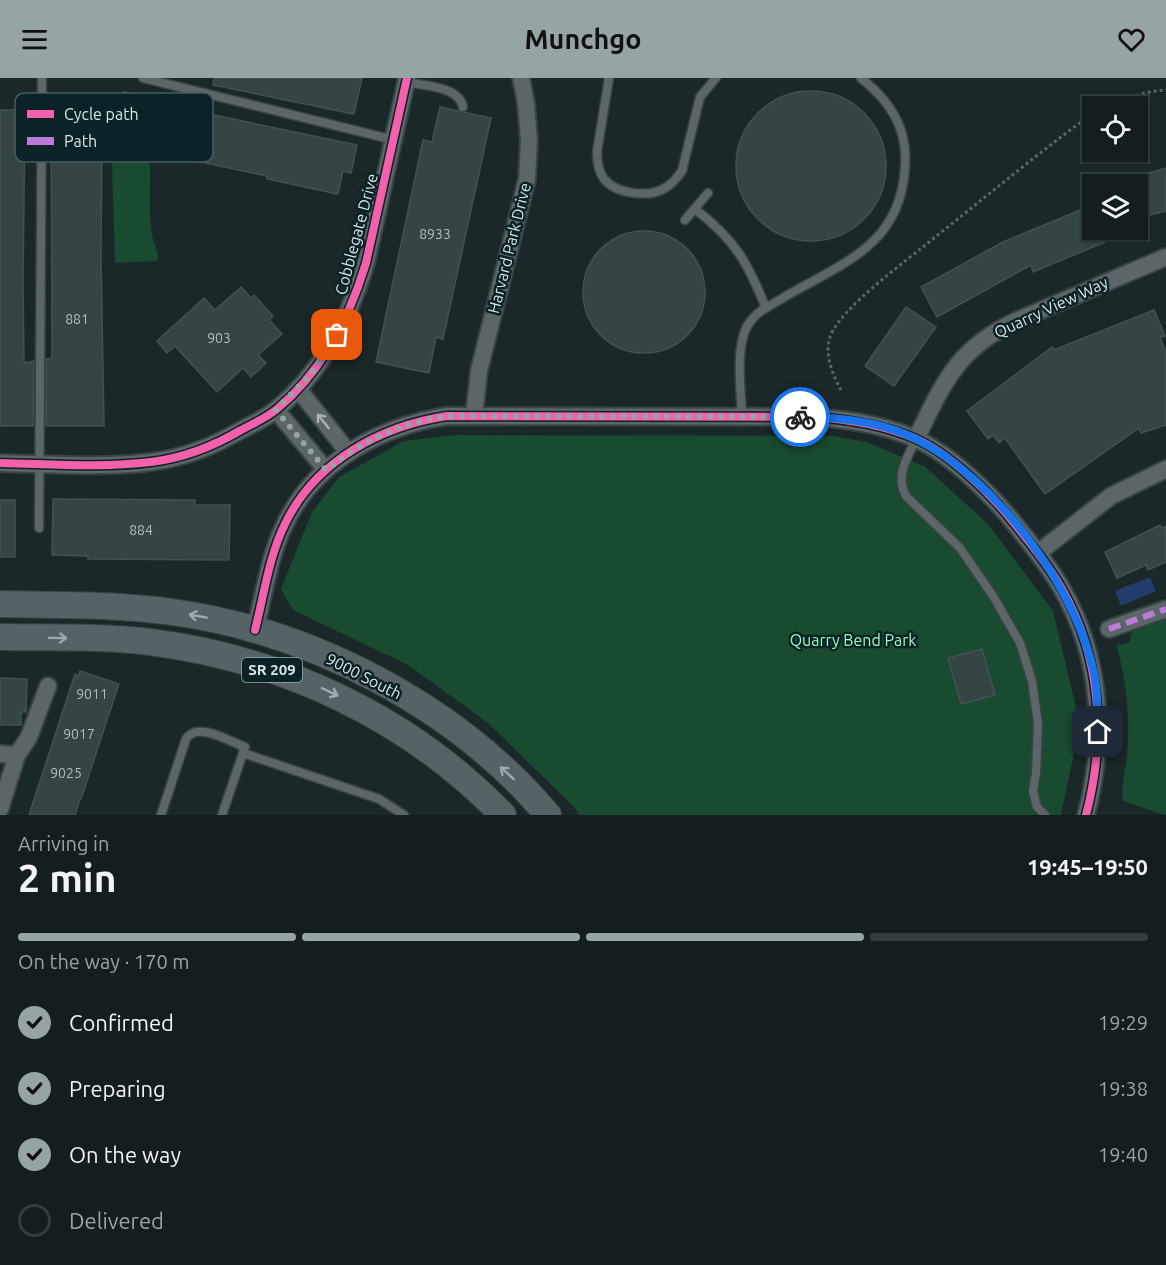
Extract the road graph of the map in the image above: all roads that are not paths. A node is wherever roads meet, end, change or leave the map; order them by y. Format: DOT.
graph roads {
  1 [pos="42,78"];
  2 [pos="142,78"];
  3 [pos="521,78"];
  4 [pos="609,78"];
  5 [pos="716,78"];
  6 [pos="861,78"];
  7 [pos="407,80"];
  8 [pos="42,93"];
  9 [pos="203,93"];
  10 [pos="213,95"];
  11 [pos="463,107"];
  12 [pos="394,140"];
  13 [pos="41,162"];
  14 [pos="708,193"];
  15 [pos="695,209"];
  16 [pos="685,220"];
  17 [pos="1166,257"];
  18 [pos="766,308"];
  19 [pos="298,389"];
  20 [pos="276,410"];
  21 [pos="474,416"];
  22 [pos="742,416"];
  23 [pos="916,439"];
  24 [pos="349,453"];
  25 [pos="0,463"];
  26 [pos="39,464"];
  27 [pos="1166,469"];
  28 [pos="326,470"];
  29 [pos="39,528"];
  30 [pos="1038,553"];
  31 [pos="0,604"];
  32 [pos="1166,609"];
  33 [pos="1109,629"];
  34 [pos="255,630"];
  35 [pos="0,637"];
  36 [pos="48,686"];
  37 [pos="243,753"];
  38 [pos="0,754"];
  39 [pos="18,755"];
  40 [pos="0,809"];
  41 [pos="161,815"];
  42 [pos="222,815"];
  43 [pos="404,815"];
  44 [pos="503,815"];
  45 [pos="548,815"];
  46 [pos="1045,815"];
  47 [pos="1086,815"];
  1 -- 8 [label="lane"];
  2 -- 9 [label="lane"];
  3 -- 21 [label="street, Harvard Park Drive"];
  4 -- 5 [label="lane"];
  6 -- 18 [label="lane"];
  7 -- 11 [label="lane"];
  7 -- 12 [label="street, Cobblegate Drive"];
  10 -- 12 [label="lane"];
  12 -- 19 [label="street, Cobblegate Drive"];
  13 -- 26 [label="lane"];
  14 -- 15 [label="lane"];
  15 -- 16 [label="lane"];
  15 -- 18 [label="lane"];
  17 -- 23 [label="street, Quarry View Way"];
  18 -- 22 [label="lane"];
  19 -- 20 [label="street, Cobblegate Drive"];
  24 -- 19 [label="street, one-way"];
  20 -- 26 [label="street, Cobblegate Drive"];
  20 -- 28 [label="street"];
  21 -- 22 [label="street"];
  21 -- 24 [label="street"];
  22 -- 23 [label="street"];
  23 -- 30 [label="street"];
  23 -- 46 [label="lane"];
  24 -- 28 [label="street"];
  25 -- 26 [label="street, Cobblegate Drive"];
  26 -- 29 [label="lane"];
  27 -- 30 [label="street"];
  28 -- 34 [label="street"];
  30 -- 47 [label="street"];
  34 -- 31 [label="main road, 9000 South / SR 209, one-way"];
  32 -- 33 [label="street"];
  45 -- 34 [label="main road, 9000 South / SR 209, one-way"];
  35 -- 44 [label="main road, 9000 South / SR 209, one-way"];
  36 -- 39 [label="street"];
  37 -- 41 [label="lane"];
  37 -- 42 [label="lane"];
  37 -- 43 [label="lane"];
  38 -- 39 [label="street"];
  39 -- 40 [label="street"];
}
